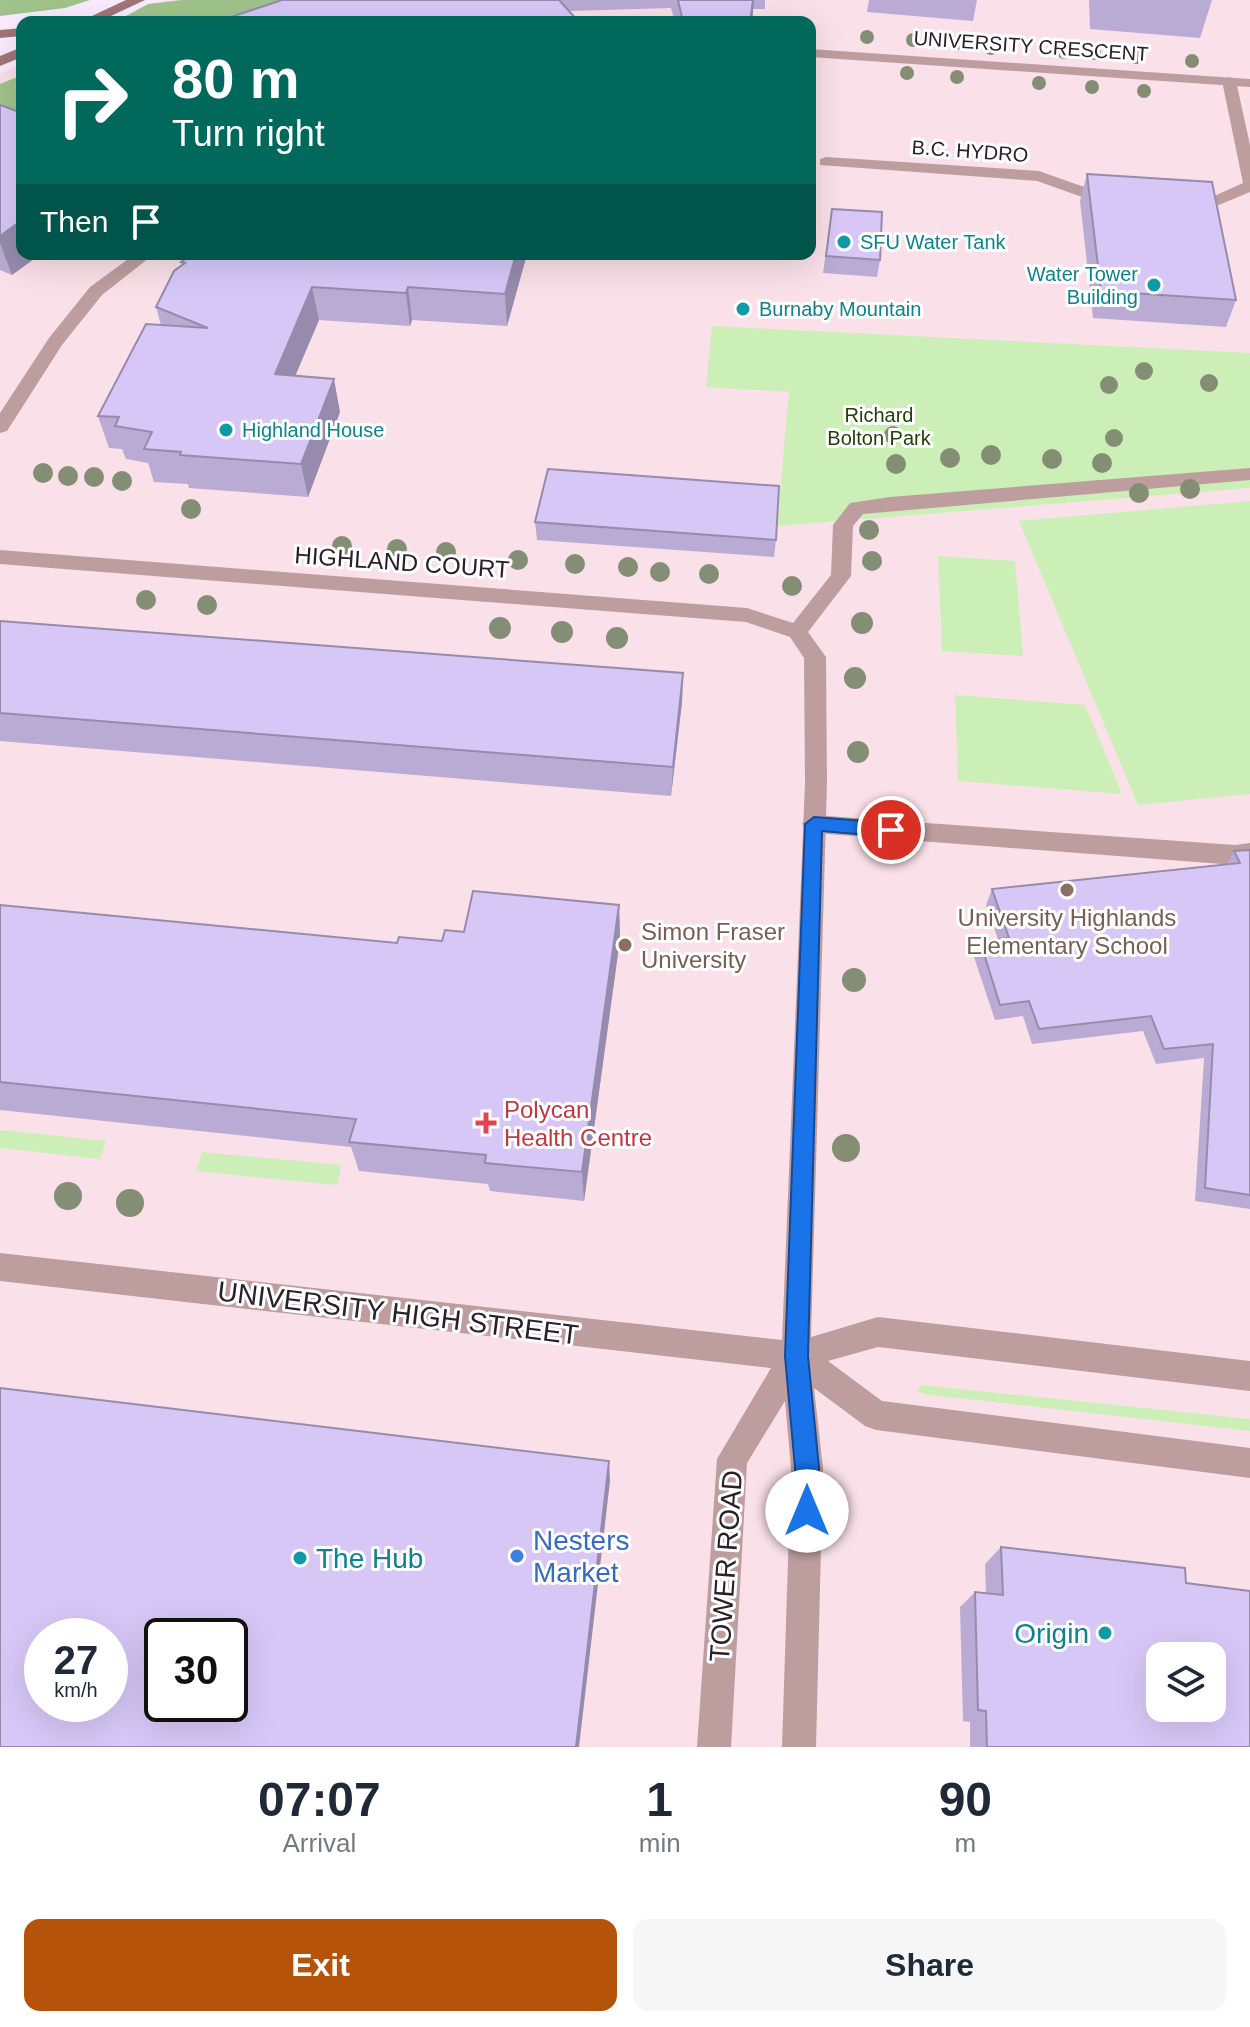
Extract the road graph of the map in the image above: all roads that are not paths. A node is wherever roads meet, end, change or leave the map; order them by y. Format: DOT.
graph roads {
  1 [pos="138,0"];
  2 [pos="100,16"];
  3 [pos="816,53"];
  4 [pos="1229,81"];
  5 [pos="1250,83"];
  6 [pos="826,162"];
  7 [pos="1250,184"];
  8 [pos="1130,196"];
  9 [pos="1174,199"];
  10 [pos="138,260"];
  11 [pos="0,427"];
  12 [pos="1250,474"];
  13 [pos="0,557"];
  14 [pos="797,632"];
  15 [pos="814,824"];
  16 [pos="1250,853"];
  17 [pos="0,1267"];
  18 [pos="796,1356"];
  19 [pos="1250,1376"];
  20 [pos="1250,1463"];
  21 [pos="714,1747"];
  22 [pos="799,1747"];
  1 -- 2 [label="street"];
  3 -- 4 [label="street, UNIVERSITY CRESCENT"];
  4 -- 5 [label="street, UNIVERSITY CRESCENT"];
  4 -- 7 [label="street"];
  6 -- 8 [label="street, B.C. HYDRO"];
  7 -- 9 [label="street"];
  10 -- 11 [label="street"];
  12 -- 14 [label="street"];
  13 -- 14 [label="street, HIGHLAND COURT"];
  14 -- 15 [label="street, TOWER ROAD"];
  15 -- 16 [label="street"];
  15 -- 18 [label="street, TOWER ROAD"];
  17 -- 18 [label="street, UNIVERSITY HIGH STREET"];
  18 -- 19 [label="street, UNIVERSITY HIGH STREET"];
  18 -- 20 [label="street"];
  18 -- 21 [label="street, TOWER ROAD"];
  18 -- 22 [label="street, TOWER ROAD"];
}
